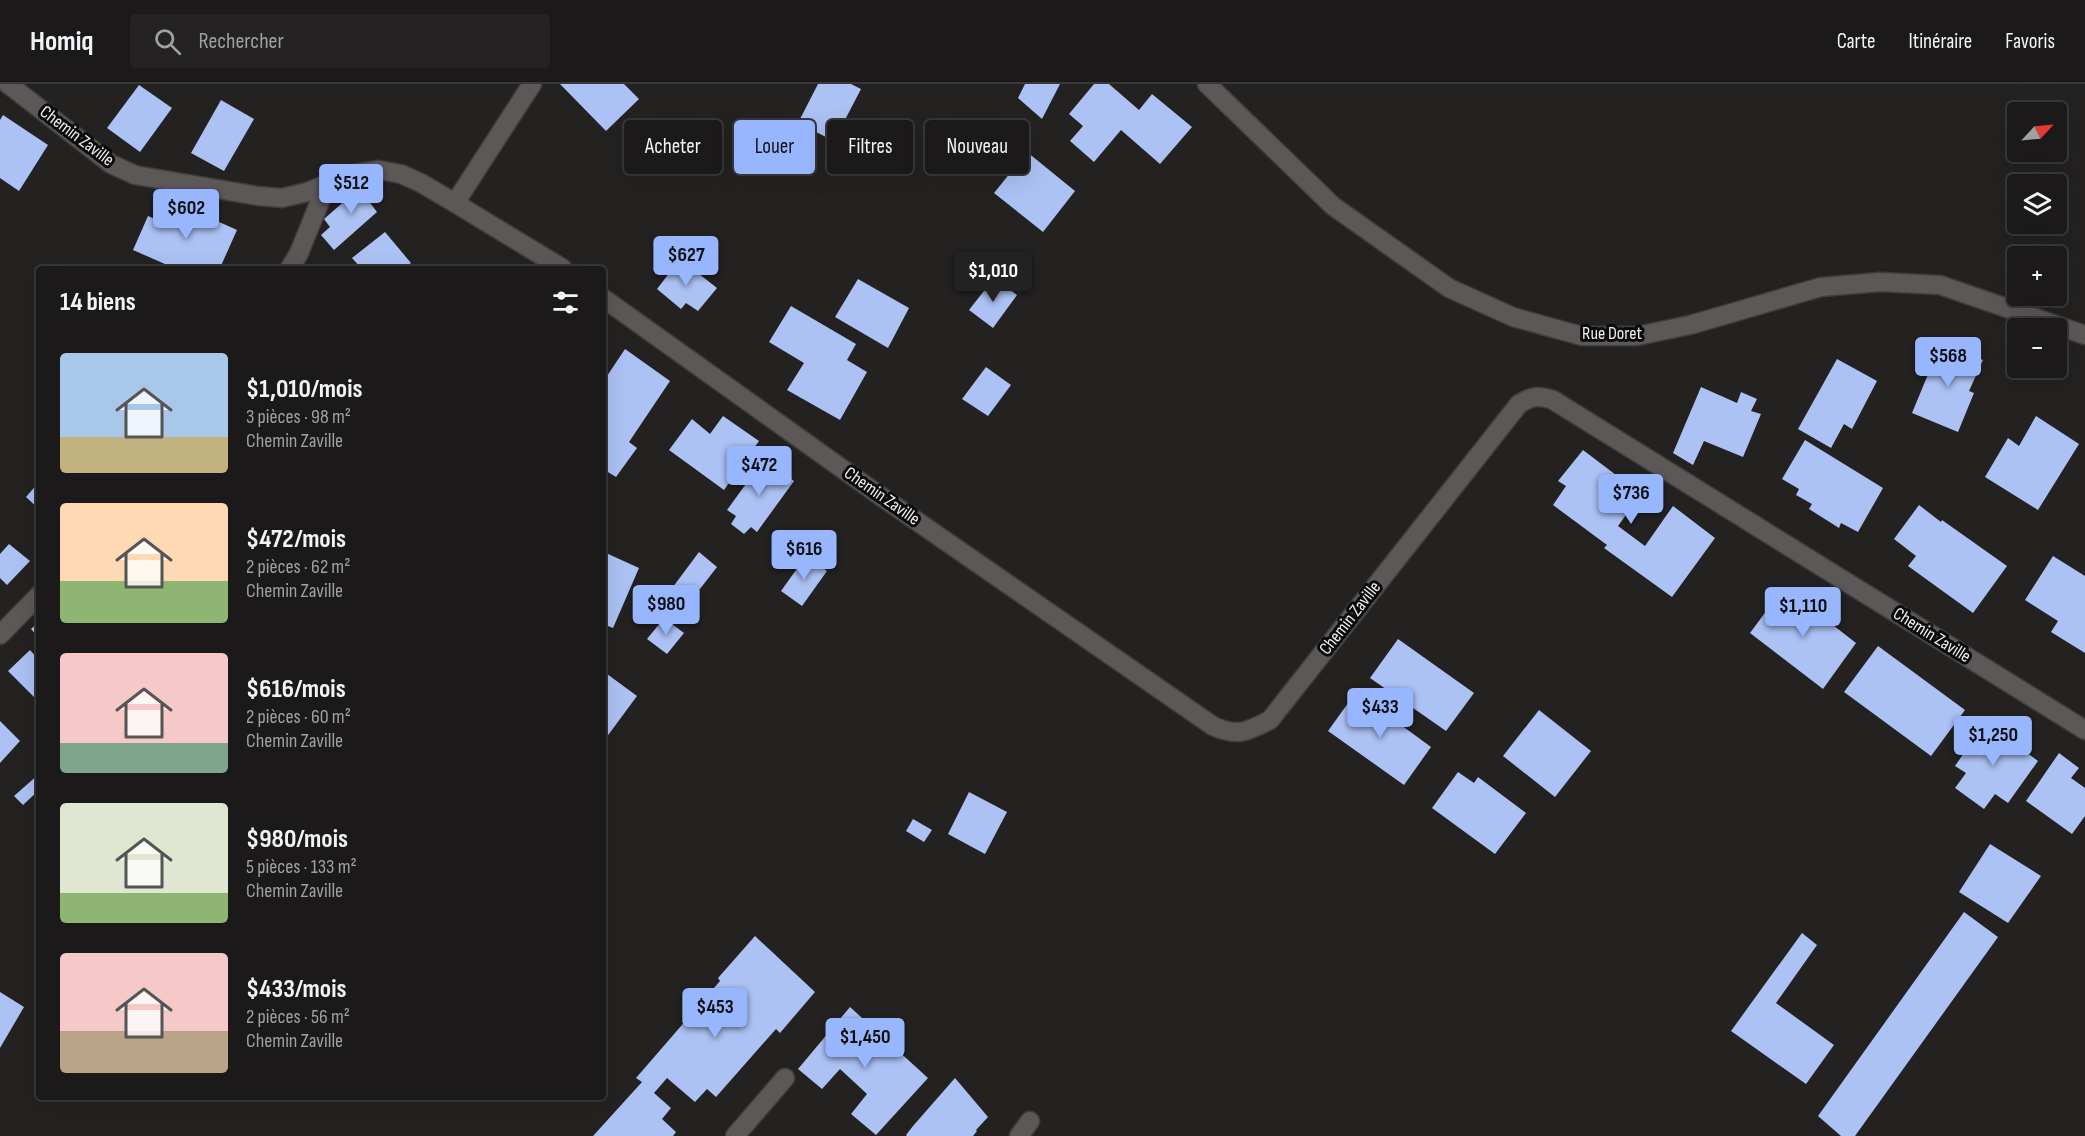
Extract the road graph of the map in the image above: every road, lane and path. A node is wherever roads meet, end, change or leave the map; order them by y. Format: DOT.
graph roads {
  1 [pos="8,84"];
  2 [pos="532,84"];
  3 [pos="1207,84"];
  4 [pos="327,184"];
  5 [pos="455,203"];
  6 [pos="291,266"];
  7 [pos="559,266"];
  8 [pos="606,300"];
  9 [pos="2085,335"];
  10 [pos="36,598"];
  11 [pos="0,635"];
  12 [pos="2085,730"];
  13 [pos="785,1078"];
  14 [pos="1030,1121"];
  15 [pos="735,1136"];
  16 [pos="1019,1136"];
  1 -- 4 [label="street, Chemin Zaville"];
  2 -- 5 [label="street"];
  3 -- 9 [label="street, Rue Doret"];
  4 -- 5 [label="street, Chemin Zaville"];
  4 -- 6 [label="street"];
  5 -- 7 [label="street, Chemin Zaville"];
  8 -- 12 [label="street, Chemin Zaville"];
  10 -- 11 [label="street"];
  13 -- 15 [label="street"];
  14 -- 16 [label="street"];
}
